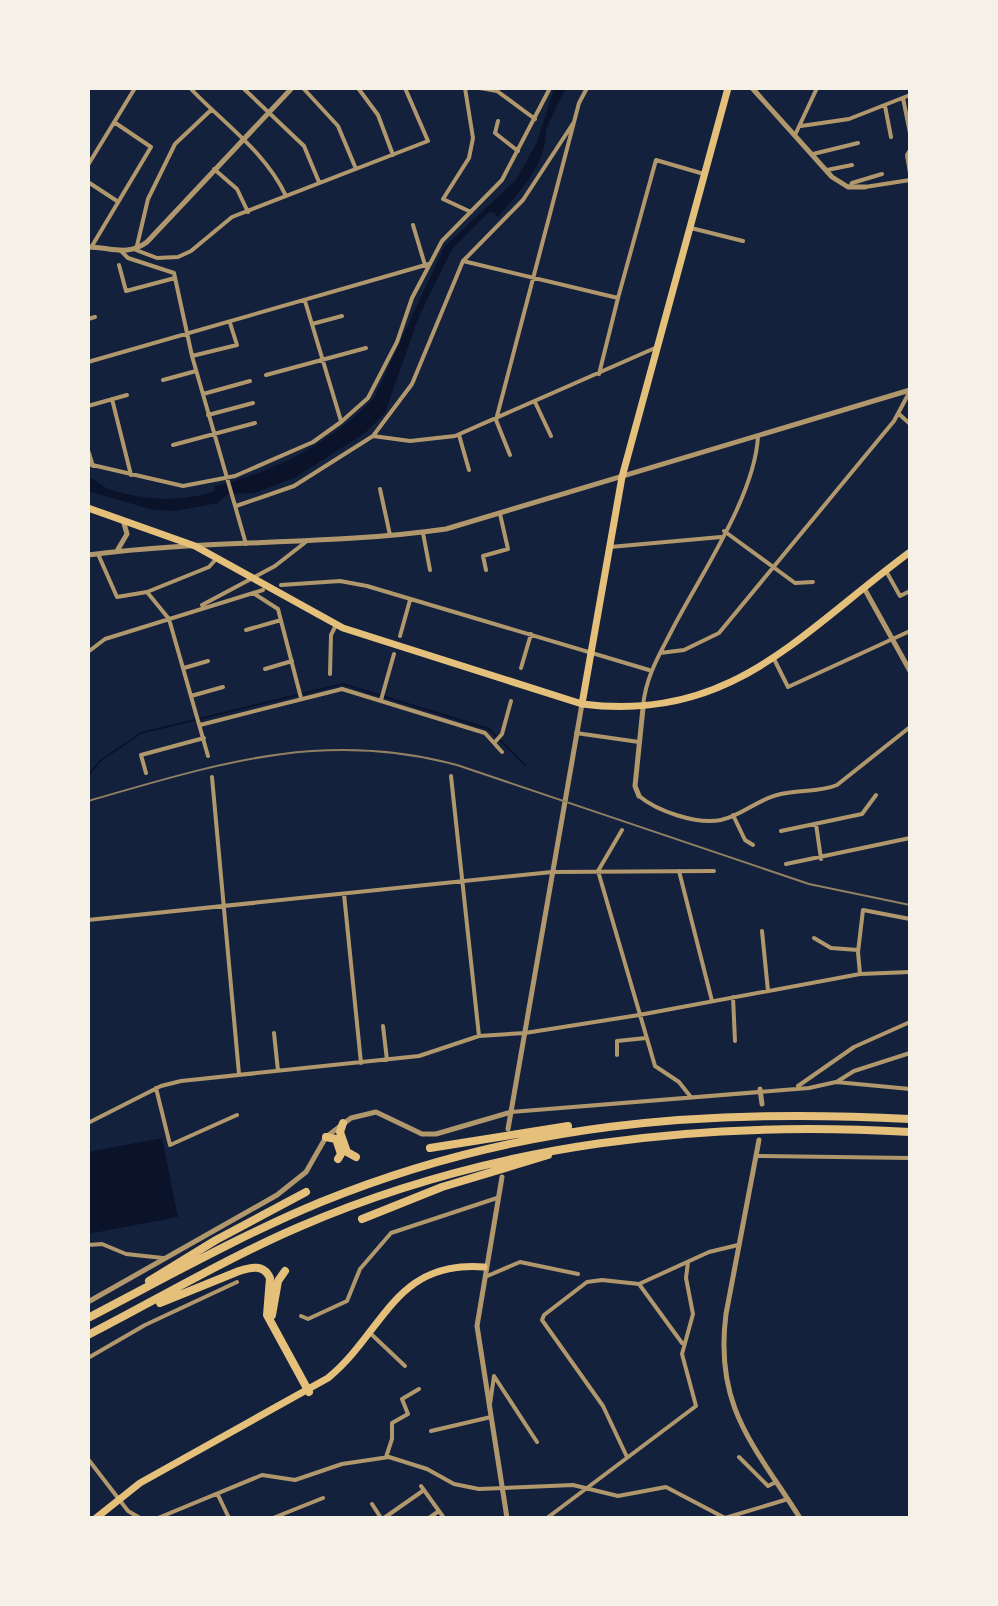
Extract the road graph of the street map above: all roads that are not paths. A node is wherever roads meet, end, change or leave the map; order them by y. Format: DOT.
graph roads {
  1 [pos="135,88"];
  2 [pos="190,88"];
  3 [pos="243,88"];
  4 [pos="292,88"];
  5 [pos="303,88"];
  6 [pos="358,88"];
  7 [pos="405,88"];
  8 [pos="465,88"];
  9 [pos="480,88"];
  10 [pos="550,88"];
  11 [pos="587,88"];
  12 [pos="728,88"];
  13 [pos="752,88"];
  14 [pos="817,88"];
  15 [pos="910,95"];
  16 [pos="903,98"];
  17 [pos="885,106"];
  18 [pos="211,110"];
  19 [pos="269,111"];
  20 [pos="535,119"];
  21 [pos="498,121"];
  22 [pos="114,122"];
  23 [pos="574,122"];
  24 [pos="801,126"];
  25 [pos="910,133"];
  26 [pos="795,135"];
  27 [pos="891,137"];
  28 [pos="244,138"];
  29 [pos="858,143"];
  30 [pos="910,150"];
  31 [pos="518,151"];
  32 [pos="813,154"];
  33 [pos="393,155"];
  34 [pos="88,165"];
  35 [pos="852,165"];
  36 [pos="214,169"];
  37 [pos="356,169"];
  38 [pos="827,170"];
  39 [pos="910,173"];
  40 [pos="704,174"];
  41 [pos="882,174"];
  42 [pos="910,180"];
  43 [pos="88,182"];
  44 [pos="319,182"];
  45 [pos="850,187"];
  46 [pos="865,187"];
  47 [pos="286,196"];
  48 [pos="117,201"];
  49 [pos="248,212"];
  50 [pos="471,212"];
  51 [pos="413,225"];
  52 [pos="690,227"];
  53 [pos="743,241"];
  54 [pos="90,247"];
  55 [pos="136,250"];
  56 [pos="122,252"];
  57 [pos="463,261"];
  58 [pos="427,264"];
  59 [pos="119,265"];
  60 [pos="532,277"];
  61 [pos="175,278"];
  62 [pos="618,298"];
  63 [pos="305,301"];
  64 [pos="342,316"];
  65 [pos="95,317"];
  66 [pos="88,319"];
  67 [pos="229,322"];
  68 [pos="312,324"];
  69 [pos="187,333"];
  70 [pos="366,348"];
  71 [pos="658,348"];
  72 [pos="192,356"];
  73 [pos="323,360"];
  74 [pos="88,362"];
  75 [pos="196,371"];
  76 [pos="599,374"];
  77 [pos="266,375"];
  78 [pos="163,380"];
  79 [pos="250,381"];
  80 [pos="910,390"];
  81 [pos="203,394"];
  82 [pos="127,395"];
  83 [pos="112,399"];
  84 [pos="535,402"];
  85 [pos="253,403"];
  86 [pos="88,406"];
  87 [pos="899,414"];
  88 [pos="208,415"];
  89 [pos="496,420"];
  90 [pos="341,422"];
  91 [pos="255,423"];
  92 [pos="910,424"];
  93 [pos="213,434"];
  94 [pos="459,435"];
  95 [pos="373,436"];
  96 [pos="551,436"];
  97 [pos="758,436"];
  98 [pos="173,445"];
  99 [pos="88,450"];
  100 [pos="510,455"];
  101 [pos="90,465"];
  102 [pos="469,470"];
  103 [pos="131,475"];
  104 [pos="622,477"];
  105 [pos="228,479"];
  106 [pos="380,489"];
  107 [pos="236,504"];
  108 [pos="88,508"];
  109 [pos="500,514"];
  110 [pos="123,519"];
  111 [pos="724,531"];
  112 [pos="423,533"];
  113 [pos="390,537"];
  114 [pos="721,537"];
  115 [pos="307,541"];
  116 [pos="246,544"];
  117 [pos="195,546"];
  118 [pos="610,547"];
  119 [pos="117,552"];
  120 [pos="910,552"];
  121 [pos="98,554"];
  122 [pos="88,555"];
  123 [pos="217,558"];
  124 [pos="774,565"];
  125 [pos="430,570"];
  126 [pos="486,570"];
  127 [pos="886,571"];
  128 [pos="253,577"];
  129 [pos="813,582"];
  130 [pos="281,585"];
  131 [pos="863,587"];
  132 [pos="263,590"];
  133 [pos="910,591"];
  134 [pos="147,592"];
  135 [pos="253,593"];
  136 [pos="411,599"];
  137 [pos="193,611"];
  138 [pos="169,619"];
  139 [pos="281,620"];
  140 [pos="336,625"];
  141 [pos="246,630"];
  142 [pos="910,631"];
  143 [pos="531,634"];
  144 [pos="400,636"];
  145 [pos="893,639"];
  146 [pos="88,652"];
  147 [pos="592,653"];
  148 [pos="660,653"];
  149 [pos="394,654"];
  150 [pos="773,657"];
  151 [pos="208,661"];
  152 [pos="292,661"];
  153 [pos="184,668"];
  154 [pos="521,668"];
  155 [pos="265,669"];
  156 [pos="649,670"];
  157 [pos="910,671"];
  158 [pos="330,674"];
  159 [pos="223,687"];
  160 [pos="191,696"];
  161 [pos="301,698"];
  162 [pos="381,700"];
  163 [pos="511,701"];
  164 [pos="582,704"];
  165 [pos="643,708"];
  166 [pos="200,725"];
  167 [pos="910,727"];
  168 [pos="576,733"];
  169 [pos="204,738"];
  170 [pos="495,742"];
  171 [pos="639,742"];
  172 [pos="502,752"];
  173 [pos="208,756"];
  174 [pos="146,773"];
  175 [pos="451,776"];
  176 [pos="212,777"];
  177 [pos="876,795"];
  178 [pos="639,796"];
  179 [pos="733,815"];
  180 [pos="816,824"];
  181 [pos="622,830"];
  182 [pos="781,831"];
  183 [pos="910,838"];
  184 [pos="753,845"];
  185 [pos="821,859"];
  186 [pos="786,864"];
  187 [pos="598,871"];
  188 [pos="679,871"];
  189 [pos="714,871"];
  190 [pos="552,872"];
  191 [pos="463,883"];
  192 [pos="344,894"];
  193 [pos="224,907"];
  194 [pos="910,919"];
  195 [pos="88,920"];
  196 [pos="762,931"];
  197 [pos="814,938"];
  198 [pos="858,950"];
  199 [pos="910,972"];
  200 [pos="860,974"];
  201 [pos="768,991"];
  202 [pos="733,997"];
  203 [pos="712,1001"];
  204 [pos="639,1015"];
  205 [pos="910,1022"];
  206 [pos="383,1026"];
  207 [pos="274,1033"];
  208 [pos="525,1033"];
  209 [pos="479,1036"];
  210 [pos="646,1038"];
  211 [pos="735,1041"];
  212 [pos="910,1053"];
  213 [pos="617,1055"];
  214 [pos="387,1060"];
  215 [pos="361,1063"];
  216 [pos="278,1071"];
  217 [pos="239,1074"];
  218 [pos="836,1082"];
  219 [pos="796,1087"];
  220 [pos="156,1088"];
  221 [pos="760,1089"];
  222 [pos="910,1089"];
  223 [pos="690,1096"];
  224 [pos="762,1104"];
  225 [pos="511,1112"];
  226 [pos="237,1115"];
  227 [pos="910,1119"];
  228 [pos="631,1122"];
  229 [pos="88,1123"];
  230 [pos="343,1123"];
  231 [pos="508,1129"];
  232 [pos="910,1132"];
  233 [pos="655,1134"];
  234 [pos="326,1137"];
  235 [pos="759,1140"];
  236 [pos="430,1148"];
  237 [pos="757,1156"];
  238 [pos="356,1157"];
  239 [pos="910,1158"];
  240 [pos="338,1159"];
  241 [pos="502,1177"];
  242 [pos="306,1192"];
  243 [pos="497,1198"];
  244 [pos="362,1219"];
  245 [pos="88,1245"];
  246 [pos="740,1245"];
  247 [pos="164,1258"];
  248 [pos="688,1262"];
  249 [pos="484,1267"];
  250 [pos="285,1271"];
  251 [pos="578,1274"];
  252 [pos="483,1277"];
  253 [pos="237,1282"];
  254 [pos="639,1284"];
  255 [pos="88,1302"];
  256 [pos="115,1304"];
  257 [pos="301,1316"];
  258 [pos="88,1318"];
  259 [pos="369,1332"];
  260 [pos="88,1337"];
  261 [pos="682,1343"];
  262 [pos="88,1358"];
  263 [pos="405,1366"];
  264 [pos="419,1389"];
  265 [pos="309,1392"];
  266 [pos="489,1406"];
  267 [pos="491,1417"];
  268 [pos="431,1431"];
  269 [pos="537,1442"];
  270 [pos="386,1457"];
  271 [pos="627,1457"];
  272 [pos="739,1457"];
  273 [pos="88,1459"];
  274 [pos="776,1482"];
  275 [pos="502,1487"];
  276 [pos="586,1490"];
  277 [pos="218,1495"];
  278 [pos="117,1498"];
  279 [pos="323,1498"];
  280 [pos="788,1499"];
  281 [pos="372,1504"];
  282 [pos="439,1511"];
  283 [pos="96,1518"];
  284 [pos="140,1518"];
  285 [pos="158,1518"];
  286 [pos="229,1518"];
  287 [pos="273,1518"];
  288 [pos="383,1518"];
  289 [pos="429,1518"];
  290 [pos="444,1518"];
  291 [pos="507,1518"];
  292 [pos="547,1518"];
  293 [pos="799,1518"];
  1 -- 22 [label="street"];
  2 -- 18 [label="street"];
  3 -- 19 [label="street"];
  4 -- 19 [label="street"];
  5 -- 37 [label="street"];
  6 -- 33 [label="street"];
  7 -- 33 [label="street"];
  8 -- 50 [label="street"];
  9 -- 20 [label="street"];
  10 -- 20 [label="street"];
  11 -- 23 [label="street"];
  12 -- 40 [label="main road"];
  13 -- 26 [label="street"];
  14 -- 24 [label="street"];
  15 -- 16 [label="street"];
  16 -- 17 [label="street"];
  16 -- 25 [label="street"];
  17 -- 24 [label="street"];
  17 -- 27 [label="street"];
  18 -- 28 [label="street"];
  18 -- 55 [label="street"];
  19 -- 28 [label="street"];
  19 -- 44 [label="street"];
  20 -- 31 [label="street"];
  21 -- 31 [label="street"];
  22 -- 34 [label="street"];
  22 -- 48 [label="street"];
  23 -- 57 [label="street"];
  23 -- 60 [label="street"];
  24 -- 26 [label="street"];
  26 -- 32 [label="street"];
  28 -- 36 [label="street"];
  28 -- 47 [label="street"];
  29 -- 32 [label="street"];
  30 -- 39 [label="street"];
  31 -- 50 [label="street"];
  32 -- 38 [label="street"];
  33 -- 37 [label="street"];
  35 -- 38 [label="street"];
  36 -- 49 [label="street"];
  36 -- 55 [label="street"];
  37 -- 44 [label="street"];
  38 -- 45 [label="street"];
  40 -- 52 [label="main road"];
  40 -- 62 [label="street"];
  41 -- 45 [label="street"];
  42 -- 46 [label="street"];
  43 -- 48 [label="street"];
  44 -- 47 [label="street"];
  45 -- 46 [label="street"];
  47 -- 49 [label="street"];
  48 -- 54 [label="street"];
  49 -- 55 [label="street"];
  50 -- 58 [label="street"];
  51 -- 58 [label="street"];
  52 -- 53 [label="street"];
  52 -- 71 [label="main road"];
  54 -- 56 [label="street"];
  55 -- 56 [label="street"];
  56 -- 61 [label="street"];
  57 -- 60 [label="street"];
  57 -- 95 [label="street"];
  58 -- 63 [label="street"];
  58 -- 90 [label="street"];
  59 -- 61 [label="street"];
  60 -- 62 [label="street"];
  60 -- 89 [label="street"];
  61 -- 69 [label="street"];
  62 -- 76 [label="street"];
  63 -- 67 [label="street"];
  63 -- 68 [label="street"];
  64 -- 68 [label="street"];
  65 -- 66 [label="street"];
  67 -- 69 [label="street"];
  67 -- 72 [label="street"];
  68 -- 73 [label="street"];
  69 -- 72 [label="street"];
  69 -- 74 [label="street"];
  70 -- 73 [label="street"];
  71 -- 76 [label="street"];
  71 -- 104 [label="main road"];
  72 -- 75 [label="street"];
  73 -- 77 [label="street"];
  73 -- 90 [label="street"];
  75 -- 78 [label="street"];
  75 -- 81 [label="street"];
  76 -- 84 [label="street"];
  79 -- 81 [label="street"];
  80 -- 87 [label="street"];
  80 -- 97 [label="street"];
  81 -- 88 [label="street"];
  82 -- 83 [label="street"];
  83 -- 86 [label="street"];
  83 -- 103 [label="street"];
  84 -- 89 [label="street"];
  84 -- 96 [label="street"];
  85 -- 88 [label="street"];
  87 -- 92 [label="street"];
  87 -- 124 [label="street"];
  88 -- 93 [label="street"];
  89 -- 94 [label="street"];
  89 -- 100 [label="street"];
  90 -- 105 [label="street"];
  91 -- 93 [label="street"];
  93 -- 98 [label="street"];
  93 -- 105 [label="street"];
  94 -- 95 [label="street"];
  94 -- 102 [label="street"];
  95 -- 107 [label="street"];
  97 -- 104 [label="street"];
  97 -- 111 [label="street"];
  99 -- 101 [label="street"];
  101 -- 103 [label="street"];
  103 -- 105 [label="street"];
  104 -- 109 [label="street"];
  104 -- 118 [label="main road"];
  105 -- 107 [label="street"];
  106 -- 113 [label="street"];
  107 -- 116 [label="street"];
  108 -- 110 [label="main road"];
  109 -- 112 [label="street"];
  109 -- 126 [label="street"];
  110 -- 117 [label="main road"];
  110 -- 119 [label="street"];
  111 -- 114 [label="street"];
  111 -- 124 [label="street"];
  112 -- 113 [label="street"];
  112 -- 125 [label="street"];
  113 -- 115 [label="street"];
  114 -- 118 [label="street"];
  114 -- 148 [label="street"];
  115 -- 116 [label="street"];
  115 -- 128 [label="street"];
  116 -- 117 [label="street"];
  117 -- 119 [label="street"];
  117 -- 123 [label="main road"];
  118 -- 147 [label="main road"];
  119 -- 121 [label="street"];
  120 -- 127 [label="main road"];
  121 -- 122 [label="street"];
  121 -- 134 [label="street"];
  123 -- 128 [label="main road"];
  123 -- 134 [label="street"];
  124 -- 129 [label="street"];
  124 -- 148 [label="street"];
  127 -- 131 [label="main road"];
  127 -- 133 [label="street"];
  128 -- 137 [label="street"];
  128 -- 140 [label="main road"];
  130 -- 136 [label="street"];
  131 -- 145 [label="street"];
  131 -- 150 [label="main road"];
  132 -- 135 [label="street"];
  134 -- 138 [label="street"];
  135 -- 137 [label="street"];
  135 -- 139 [label="street"];
  136 -- 143 [label="street"];
  136 -- 144 [label="street"];
  137 -- 138 [label="street"];
  138 -- 146 [label="street"];
  138 -- 153 [label="street"];
  139 -- 141 [label="street"];
  139 -- 152 [label="street"];
  140 -- 158 [label="street"];
  140 -- 164 [label="main road"];
  142 -- 145 [label="street"];
  143 -- 147 [label="street"];
  143 -- 154 [label="street"];
  145 -- 150 [label="street"];
  145 -- 157 [label="street"];
  147 -- 156 [label="street"];
  147 -- 164 [label="main road"];
  148 -- 156 [label="street"];
  149 -- 162 [label="street"];
  150 -- 165 [label="main road"];
  151 -- 153 [label="street"];
  152 -- 155 [label="street"];
  152 -- 161 [label="street"];
  153 -- 160 [label="street"];
  156 -- 165 [label="street"];
  159 -- 160 [label="street"];
  160 -- 166 [label="street"];
  161 -- 162 [label="street"];
  161 -- 166 [label="street"];
  162 -- 170 [label="street"];
  163 -- 170 [label="street"];
  164 -- 165 [label="main road"];
  164 -- 168 [label="street"];
  165 -- 171 [label="street"];
  166 -- 169 [label="street"];
  167 -- 179 [label="street"];
  168 -- 171 [label="street"];
  168 -- 190 [label="street"];
  169 -- 173 [label="street"];
  169 -- 174 [label="street"];
  170 -- 172 [label="street"];
  171 -- 178 [label="street"];
  175 -- 191 [label="street"];
  176 -- 193 [label="street"];
  177 -- 180 [label="street"];
  178 -- 179 [label="street"];
  179 -- 184 [label="street"];
  180 -- 182 [label="street"];
  180 -- 185 [label="street"];
  181 -- 187 [label="street"];
  183 -- 185 [label="street"];
  185 -- 186 [label="street"];
  187 -- 188 [label="street"];
  187 -- 190 [label="street"];
  187 -- 204 [label="street"];
  188 -- 189 [label="street"];
  188 -- 203 [label="street"];
  190 -- 191 [label="street"];
  190 -- 208 [label="street"];
  191 -- 192 [label="street"];
  191 -- 209 [label="street"];
  192 -- 193 [label="street"];
  192 -- 215 [label="street"];
  193 -- 195 [label="street"];
  193 -- 217 [label="street"];
  194 -- 198 [label="street"];
  196 -- 201 [label="street"];
  197 -- 198 [label="street"];
  198 -- 200 [label="street"];
  199 -- 200 [label="street"];
  200 -- 201 [label="street"];
  201 -- 202 [label="street"];
  202 -- 203 [label="street"];
  202 -- 211 [label="street"];
  203 -- 204 [label="street"];
  204 -- 208 [label="street"];
  204 -- 210 [label="street"];
  205 -- 219 [label="street"];
  206 -- 214 [label="street"];
  207 -- 216 [label="street"];
  208 -- 209 [label="street"];
  208 -- 225 [label="street"];
  209 -- 214 [label="street"];
  210 -- 213 [label="street"];
  210 -- 223 [label="street"];
  212 -- 218 [label="street"];
  214 -- 215 [label="street"];
  215 -- 216 [label="street"];
  216 -- 217 [label="street"];
  217 -- 220 [label="street"];
  218 -- 219 [label="street"];
  218 -- 222 [label="street"];
  219 -- 221 [label="street"];
  220 -- 226 [label="street"];
  220 -- 229 [label="street"];
  221 -- 223 [label="street"];
  221 -- 224 [label="street"];
  223 -- 225 [label="street"];
  225 -- 230 [label="street"];
  225 -- 231 [label="street"];
  227 -- 228 [label="highway"];
  228 -- 236 [label="highway"];
  228 -- 256 [label="highway"];
  230 -- 234 [label="street"];
  230 -- 238 [label="highway"];
  232 -- 233 [label="highway"];
  233 -- 244 [label="highway"];
  233 -- 260 [label="highway"];
  234 -- 240 [label="highway"];
  234 -- 247 [label="street"];
  235 -- 237 [label="street"];
  237 -- 239 [label="street"];
  237 -- 246 [label="street"];
  241 -- 243 [label="street"];
  242 -- 256 [label="highway"];
  243 -- 249 [label="street"];
  243 -- 257 [label="street"];
  245 -- 247 [label="street"];
  246 -- 248 [label="street"];
  246 -- 274 [label="street"];
  247 -- 255 [label="street"];
  248 -- 254 [label="street"];
  248 -- 261 [label="street"];
  249 -- 252 [label="street"];
  249 -- 259 [label="main road"];
  250 -- 265 [label="highway"];
  251 -- 252 [label="street"];
  252 -- 266 [label="street"];
  253 -- 262 [label="street"];
  254 -- 261 [label="street"];
  254 -- 271 [label="street"];
  256 -- 258 [label="highway"];
  259 -- 263 [label="street"];
  259 -- 265 [label="main road"];
  260 -- 265 [label="highway"];
  261 -- 271 [label="street"];
  264 -- 270 [label="street"];
  265 -- 278 [label="main road"];
  266 -- 267 [label="street"];
  266 -- 269 [label="street"];
  267 -- 268 [label="street"];
  267 -- 275 [label="street"];
  270 -- 275 [label="street"];
  270 -- 277 [label="street"];
  271 -- 276 [label="street"];
  272 -- 274 [label="street"];
  273 -- 278 [label="street"];
  274 -- 280 [label="street"];
  275 -- 276 [label="street"];
  275 -- 291 [label="street"];
  276 -- 280 [label="street"];
  276 -- 292 [label="street"];
  277 -- 285 [label="street"];
  277 -- 286 [label="street"];
  278 -- 283 [label="main road"];
  278 -- 284 [label="street"];
  279 -- 287 [label="street"];
  280 -- 293 [label="street"];
  281 -- 288 [label="street"];
  282 -- 288 [label="street"];
  282 -- 289 [label="street"];
  282 -- 290 [label="street"];
}
